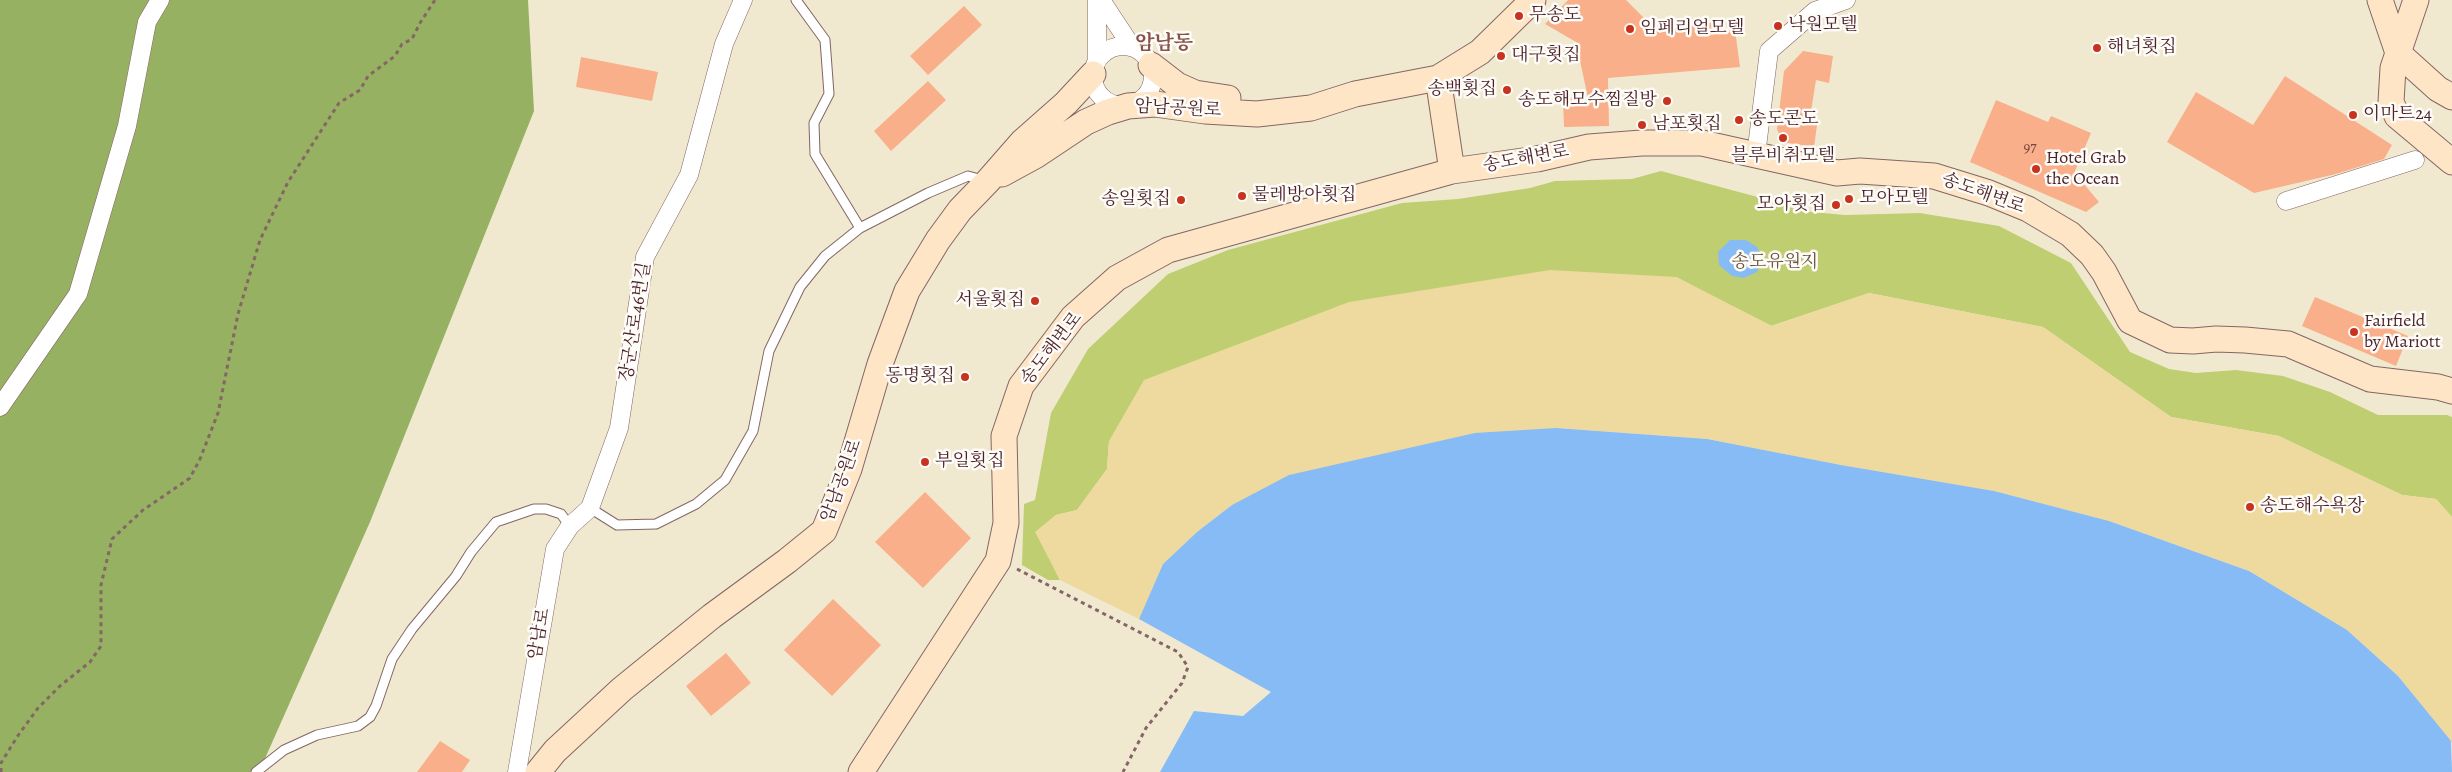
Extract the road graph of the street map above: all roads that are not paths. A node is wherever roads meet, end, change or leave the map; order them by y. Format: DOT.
graph roads {
  1 [pos="160,0"];
  2 [pos="743,0"];
  3 [pos="796,0"];
  4 [pos="1099,0"];
  5 [pos="1534,0"];
  6 [pos="1846,0"];
  7 [pos="2380,0"];
  8 [pos="2416,0"];
  9 [pos="1132,47"];
  10 [pos="2398,53"];
  11 [pos="1151,65"];
  12 [pos="1095,68"];
  13 [pos="1438,78"];
  14 [pos="1355,94"];
  15 [pos="2452,97"];
  16 [pos="1128,106"];
  17 [pos="1756,155"];
  18 [pos="2415,160"];
  19 [pos="2452,162"];
  20 [pos="1452,171"];
  21 [pos="988,181"];
  22 [pos="2286,201"];
  23 [pos="860,228"];
  24 [pos="2452,392"];
  25 [pos="0,407"];
  26 [pos="590,508"];
  27 [pos="570,526"];
  28 [pos="256,772"];
  29 [pos="517,772"];
  30 [pos="538,772"];
  31 [pos="861,772"];
  1 -- 25 [label="street"];
  2 -- 26 [label="street, 장군산로46번길"];
  3 -- 23 [label="lane"];
  4 -- 9 [label="street"];
  4 -- 12 [label="street"];
  5 -- 13 [label="street"];
  6 -- 17 [label="street"];
  7 -- 10 [label="street"];
  8 -- 10 [label="street"];
  9 -- 11 [label="street"];
  9 -- 12 [label="street"];
  10 -- 15 [label="street"];
  10 -- 19 [label="street"];
  11 -- 14 [label="street, 암남공원로"];
  11 -- 16 [label="street"];
  12 -- 16 [label="street"];
  12 -- 21 [label="street, 암남공원로"];
  13 -- 14 [label="street, 암남공원로"];
  13 -- 20 [label="street"];
  14 -- 16 [label="street, 암남공원로"];
  16 -- 21 [label="street, 암남공원로"];
  17 -- 20 [label="street, 송도해변로"];
  17 -- 24 [label="street, 송도해변로"];
  18 -- 22 [label="street"];
  20 -- 31 [label="street, 송도해변로"];
  21 -- 23 [label="lane"];
  21 -- 30 [label="street, 암남공원로"];
  23 -- 26 [label="lane"];
  26 -- 27 [label="street, 암남로"];
  27 -- 28 [label="lane"];
  27 -- 29 [label="street, 암남로"];
}
